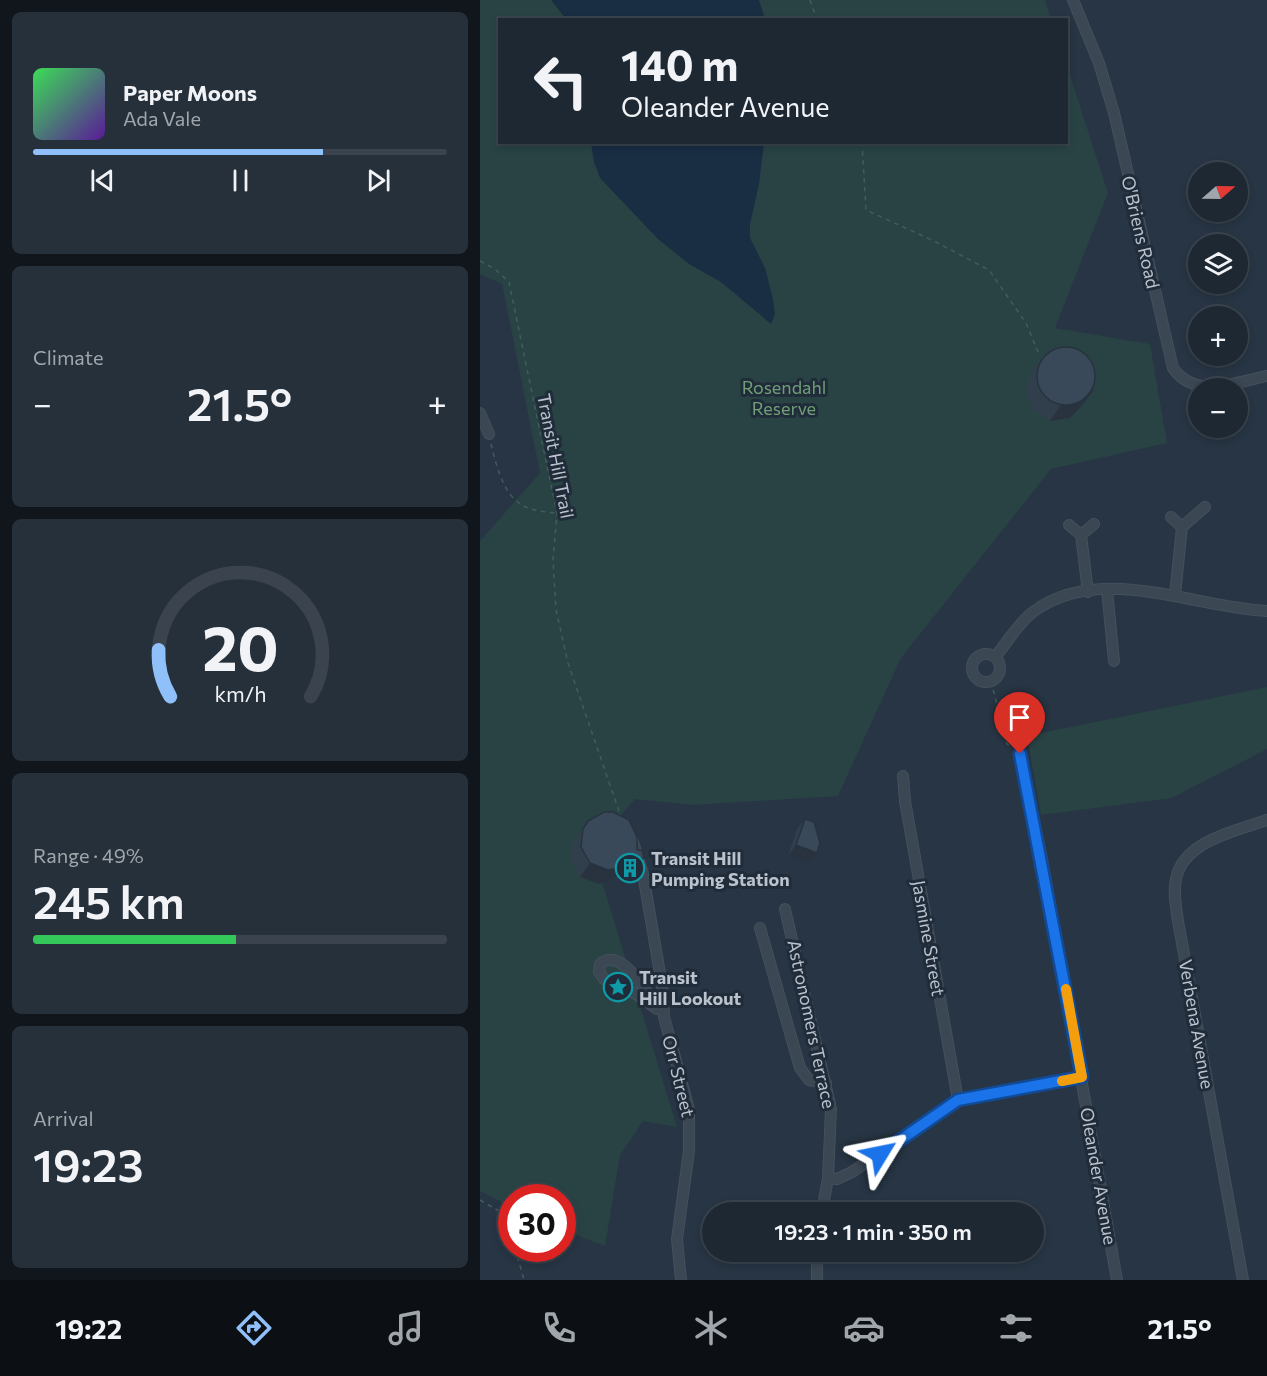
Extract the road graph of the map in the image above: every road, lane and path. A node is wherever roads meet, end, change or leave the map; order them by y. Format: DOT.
graph roads {
  1 [pos="810,0"];
  2 [pos="1073,0"];
  3 [pos="816,18"];
  4 [pos="862,144"];
  5 [pos="480,261"];
  6 [pos="1038,352"];
  7 [pos="1267,376"];
  8 [pos="480,413"];
  9 [pos="489,434"];
  10 [pos="1205,507"];
  11 [pos="557,514"];
  12 [pos="1171,517"];
  13 [pos="1094,524"];
  14 [pos="1069,525"];
  15 [pos="1182,527"];
  16 [pos="1081,535"];
  17 [pos="1107,590"];
  18 [pos="1088,592"];
  19 [pos="1175,595"];
  20 [pos="1267,611"];
  21 [pos="995,657"];
  22 [pos="1114,661"];
  23 [pos="991,681"];
  24 [pos="1020,754"];
  25 [pos="903,777"];
  26 [pos="1267,820"];
  27 [pos="624,823"];
  28 [pos="632,839"];
  29 [pos="785,909"];
  30 [pos="760,928"];
  31 [pos="660,1009"];
  32 [pos="1082,1077"];
  33 [pos="826,1083"];
  34 [pos="958,1100"];
  35 [pos="828,1178"];
  36 [pos="480,1200"];
  37 [pos="824,1202"];
  38 [pos="498,1210"];
  39 [pos="519,1262"];
  40 [pos="817,1262"];
  41 [pos="524,1280"];
  42 [pos="681,1280"];
  43 [pos="817,1280"];
  44 [pos="1117,1280"];
  45 [pos="1243,1280"];
  1 -- 3 [label="path"];
  2 -- 7 [label="street, O'Briens Road"];
  4 -- 6 [label="path"];
  5 -- 11 [label="path, Transit Hill Trail"];
  8 -- 9 [label="street"];
  9 -- 11 [label="path"];
  10 -- 15 [label="street"];
  11 -- 27 [label="path, Transit Hill Trail"];
  12 -- 15 [label="street"];
  13 -- 16 [label="street"];
  14 -- 16 [label="street"];
  15 -- 19 [label="street"];
  16 -- 18 [label="street"];
  17 -- 18 [label="street"];
  17 -- 19 [label="street"];
  17 -- 22 [label="street"];
  18 -- 21 [label="street"];
  19 -- 20 [label="street"];
  21 -- 23 [label="street"];
  21 -- 23 [label="street"];
  23 -- 24 [label="path"];
  24 -- 32 [label="street, Oleander Avenue"];
  25 -- 34 [label="street, Jasmine Street"];
  26 -- 45 [label="street, Verbena Avenue"];
  28 -- 31 [label="street, Orr Street"];
  29 -- 33 [label="street, Astronomers Terrace"];
  30 -- 33 [label="street"];
  31 -- 31 [label="street"];
  31 -- 42 [label="street, Orr Street"];
  32 -- 34 [label="street"];
  32 -- 44 [label="street, Oleander Avenue"];
  33 -- 35 [label="street, Astronomers Terrace"];
  34 -- 35 [label="street"];
  35 -- 37 [label="street, Astronomers Terrace"];
  36 -- 38 [label="path"];
  39 -- 41 [label="path"];
  40 -- 43 [label="street"];
}
